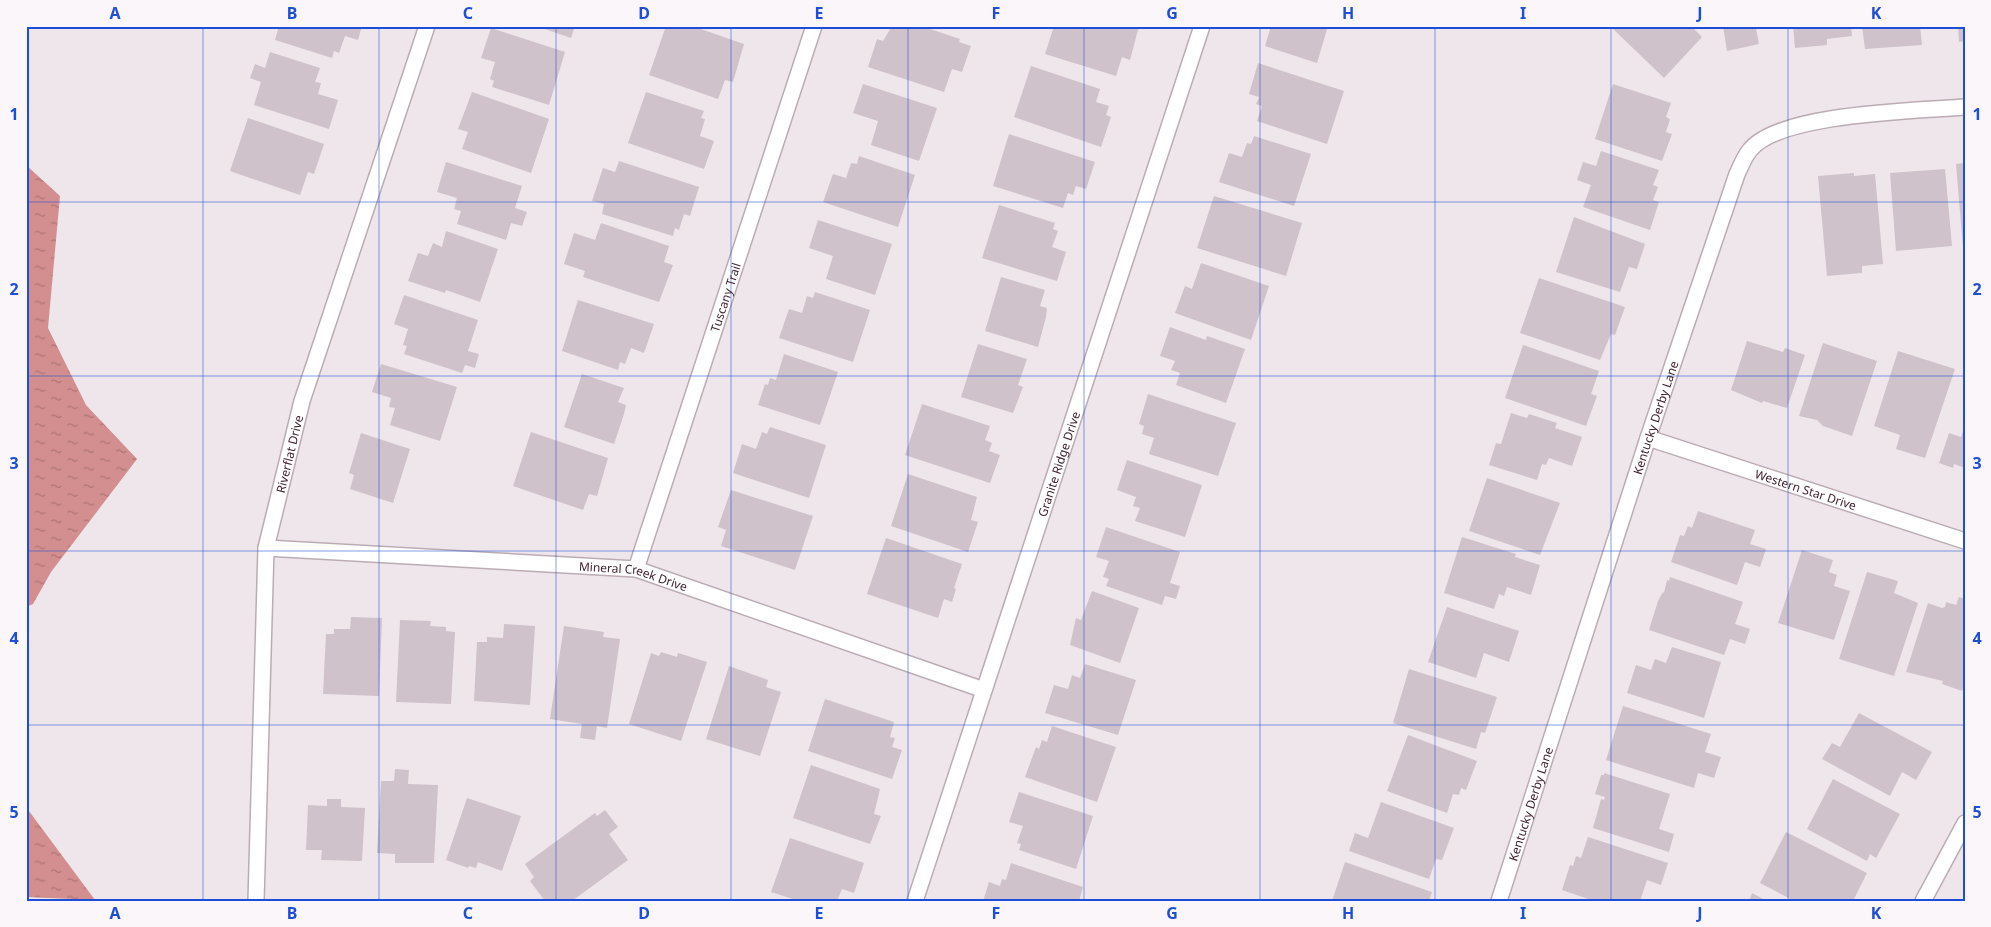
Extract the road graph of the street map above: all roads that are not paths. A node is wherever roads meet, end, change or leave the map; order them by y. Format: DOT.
graph roads {
  1 [pos="427,26"];
  2 [pos="814,26"];
  3 [pos="1202,26"];
  4 [pos="1965,107"];
  5 [pos="1648,438"];
  6 [pos="1965,541"];
  7 [pos="266,548"];
  8 [pos="636,569"];
  9 [pos="984,690"];
  10 [pos="1965,822"];
  11 [pos="256,901"];
  12 [pos="915,901"];
  13 [pos="1499,901"];
  14 [pos="1924,901"];
  1 -- 7 [label="street, Riverflat Drive"];
  2 -- 8 [label="street, Tuscany Trail"];
  3 -- 9 [label="street, Granite Ridge Drive"];
  4 -- 5 [label="street, Kentucky Derby Lane"];
  5 -- 6 [label="street, Western Star Drive"];
  5 -- 13 [label="street, Kentucky Derby Lane"];
  7 -- 8 [label="street, Mineral Creek Drive"];
  7 -- 11 [label="street, Riverflat Drive"];
  8 -- 9 [label="street, Mineral Creek Drive"];
  9 -- 12 [label="street, Granite Ridge Drive"];
  10 -- 14 [label="street"];
}
